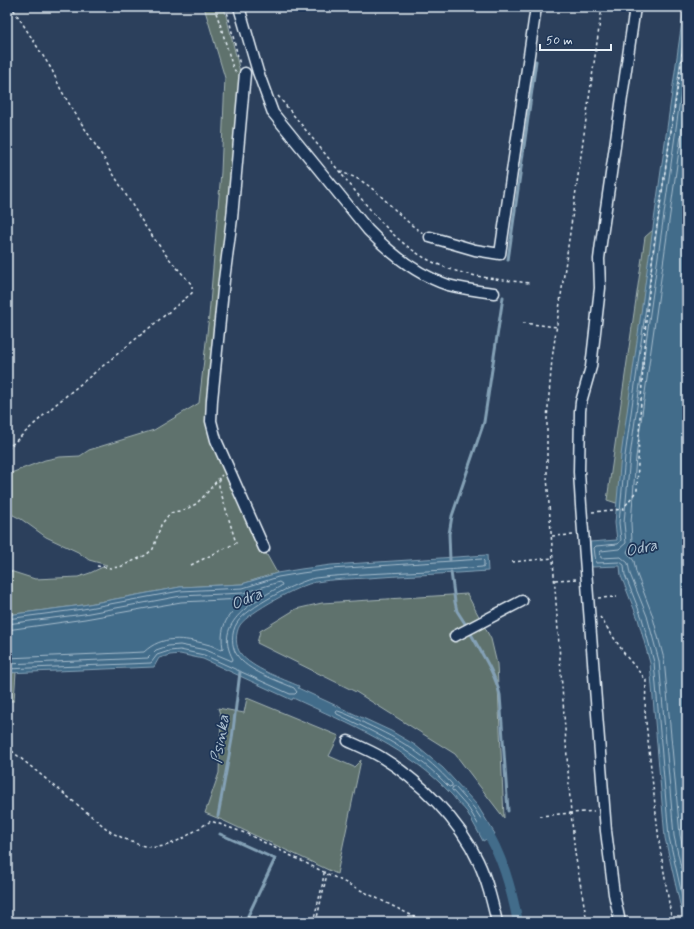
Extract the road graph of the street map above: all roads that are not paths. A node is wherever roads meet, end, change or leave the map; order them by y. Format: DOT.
graph roads {
  1 [pos="239,7"];
  2 [pos="536,7"];
  3 [pos="635,7"];
  4 [pos="245,73"];
  5 [pos="430,237"];
  6 [pos="494,293"];
  7 [pos="264,548"];
  8 [pos="522,601"];
  9 [pos="455,636"];
  10 [pos="348,741"];
  11 [pos="497,922"];
  12 [pos="620,922"];
  1 -- 6 [label="lane"];
  2 -- 5 [label="lane"];
  3 -- 12 [label="lane"];
  4 -- 7 [label="lane"];
  8 -- 9 [label="lane"];
  10 -- 11 [label="lane"];
}
